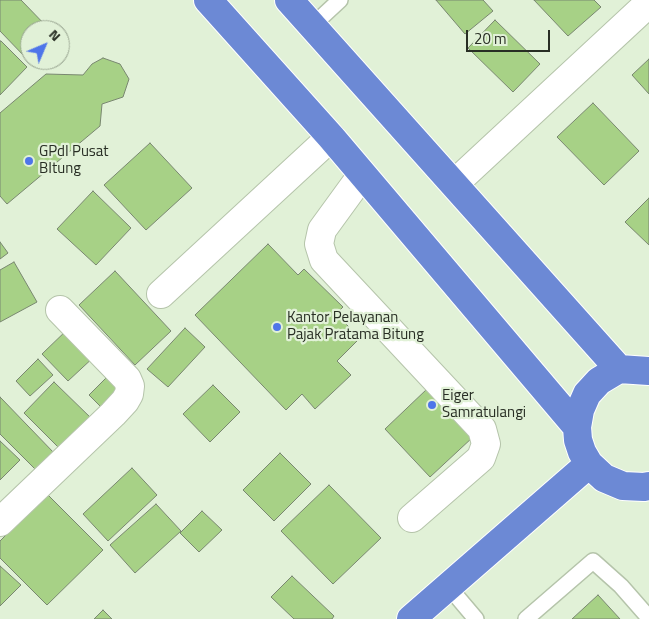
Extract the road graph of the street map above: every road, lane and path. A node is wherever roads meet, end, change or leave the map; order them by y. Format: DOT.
graph roads {
  1 [pos="208,0"];
  2 [pos="289,0"];
  3 [pos="340,0"];
  4 [pos="649,3"];
  5 [pos="312,26"];
  6 [pos="331,137"];
  7 [pos="362,175"];
  8 [pos="454,184"];
  9 [pos="161,294"];
  10 [pos="60,310"];
  11 [pos="619,369"];
  12 [pos="649,370"];
  13 [pos="577,426"];
  14 [pos="588,464"];
  15 [pos="649,486"];
  16 [pos="412,518"];
  17 [pos="0,522"];
  18 [pos="448,586"];
  19 [pos="649,618"];
  20 [pos="411,619"];
  21 [pos="476,619"];
  22 [pos="526,619"];
  1 -- 6 [label="highway"];
  2 -- 5 [label="highway"];
  3 -- 5 [label="lane"];
  4 -- 8 [label="street"];
  5 -- 8 [label="highway"];
  6 -- 7 [label="highway"];
  6 -- 9 [label="street"];
  7 -- 13 [label="highway"];
  7 -- 16 [label="street"];
  8 -- 11 [label="highway"];
  10 -- 17 [label="street"];
  11 -- 12 [label="highway"];
  11 -- 13 [label="highway"];
  13 -- 14 [label="highway"];
  14 -- 15 [label="highway"];
  14 -- 18 [label="highway"];
  18 -- 20 [label="highway"];
  18 -- 21 [label="lane"];
  19 -- 22 [label="lane"];
}
